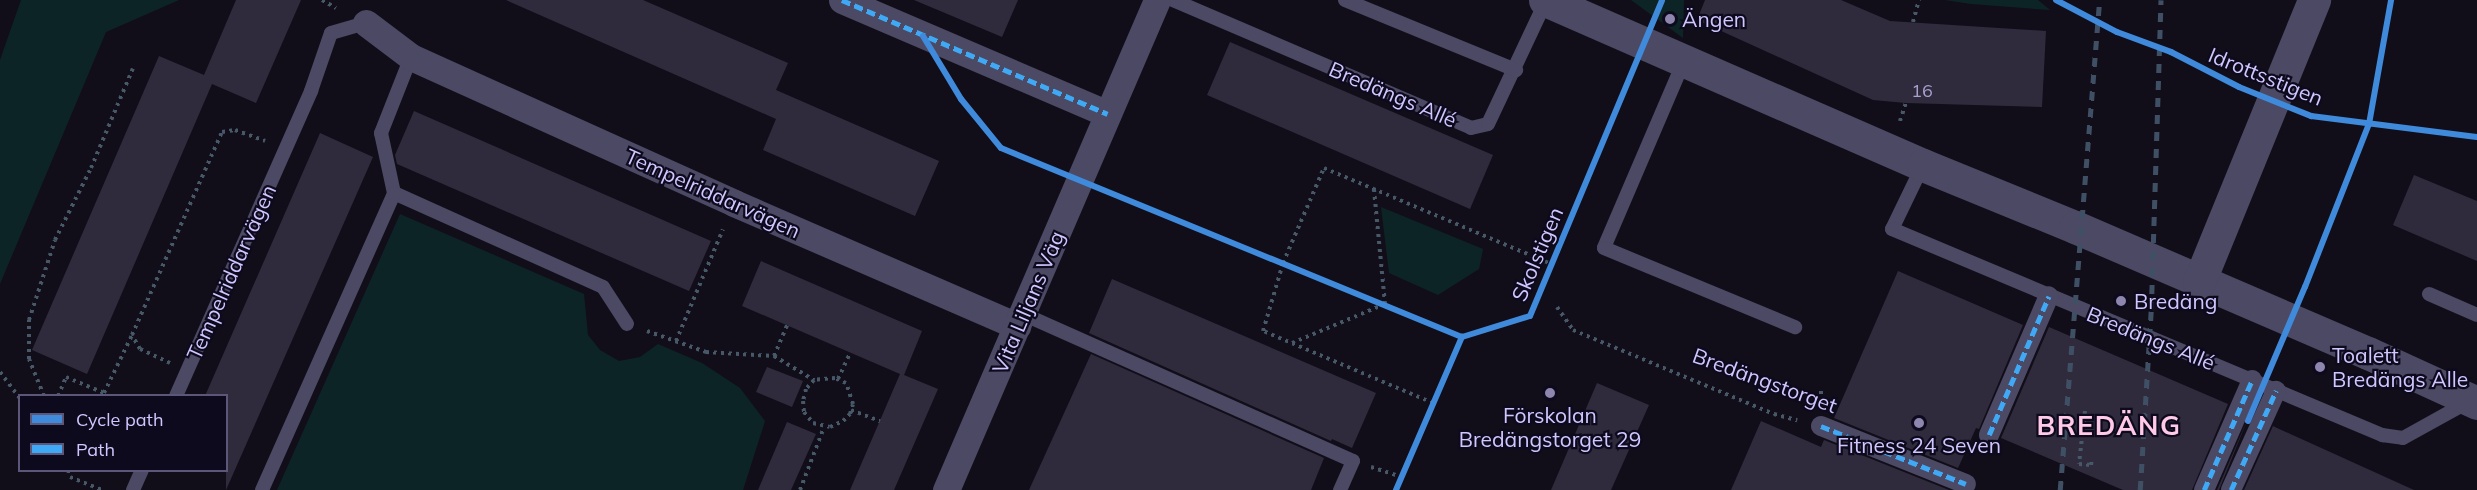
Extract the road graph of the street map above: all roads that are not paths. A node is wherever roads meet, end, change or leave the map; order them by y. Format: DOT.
graph roads {
  1 [pos="842,0"];
  2 [pos="1157,0"];
  3 [pos="1173,0"];
  4 [pos="1345,0"];
  5 [pos="1546,0"];
  6 [pos="2314,0"];
  7 [pos="366,23"];
  8 [pos="411,57"];
  9 [pos="1684,59"];
  10 [pos="1516,70"];
  11 [pos="1108,114"];
  12 [pos="1923,165"];
  13 [pos="394,193"];
  14 [pos="2199,282"];
  15 [pos="2429,294"];
  16 [pos="2049,296"];
  17 [pos="2477,315"];
  18 [pos="1020,320"];
  19 [pos="627,324"];
  20 [pos="1794,327"];
  21 [pos="2252,380"];
  22 [pos="2276,391"];
  23 [pos="177,394"];
  24 [pos="2475,401"];
  25 [pos="1821,426"];
  26 [pos="1989,435"];
  27 [pos="142,472"];
  28 [pos="1966,484"];
  29 [pos="133,490"];
  30 [pos="262,490"];
  31 [pos="946,490"];
  32 [pos="1340,490"];
  33 [pos="2204,490"];
  34 [pos="2231,490"];
  1 -- 11 [label="street"];
  2 -- 11 [label="street, Vita Liljans Väg"];
  3 -- 10 [label="lane, Bredängs Allé"];
  4 -- 10 [label="lane"];
  5 -- 9 [label="street, Bredängs Allé"];
  5 -- 10 [label="lane, Bredängs Allé"];
  6 -- 14 [label="street"];
  7 -- 8 [label="street, Tempelriddarvägen"];
  7 -- 23 [label="lane, Tempelriddarvägen"];
  8 -- 13 [label="lane"];
  8 -- 18 [label="street, Tempelriddarvägen"];
  9 -- 12 [label="street, Bredängs Allé"];
  9 -- 20 [label="lane"];
  11 -- 18 [label="street, Vita Liljans Väg"];
  12 -- 14 [label="street, Bredängs Allé"];
  12 -- 16 [label="lane, Bredängs Allé"];
  13 -- 19 [label="lane"];
  13 -- 30 [label="lane"];
  14 -- 24 [label="street, Bredängs Allé"];
  15 -- 17 [label="lane"];
  16 -- 21 [label="lane, Bredängs Allé"];
  16 -- 26 [label="street"];
  18 -- 31 [label="street, Vita Liljans Väg"];
  18 -- 32 [label="lane"];
  21 -- 22 [label="lane, Bredängs Allé"];
  21 -- 33 [label="street"];
  22 -- 24 [label="lane, Bredängs Allé"];
  22 -- 34 [label="street"];
  25 -- 28 [label="street, Bredängstorget"];
  27 -- 29 [label="lane"];
}
